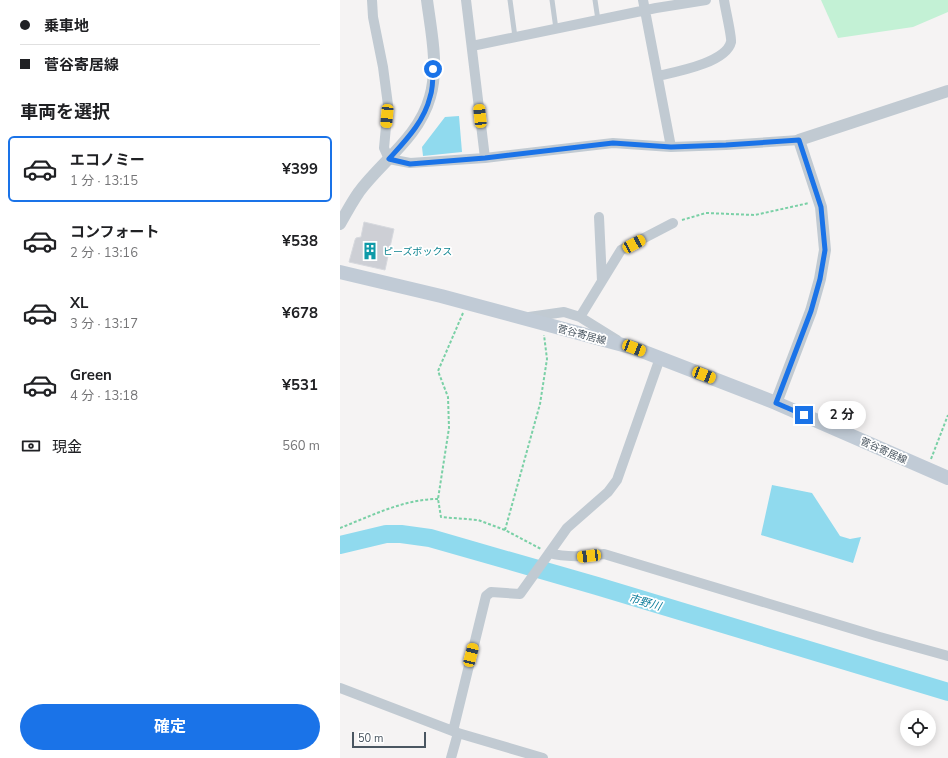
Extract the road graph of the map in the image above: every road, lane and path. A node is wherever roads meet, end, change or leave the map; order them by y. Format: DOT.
graph roads {
  1 [pos="372,0"];
  2 [pos="427,0"];
  3 [pos="466,0"];
  4 [pos="510,0"];
  5 [pos="552,0"];
  6 [pos="595,0"];
  7 [pos="643,0"];
  8 [pos="706,0"];
  9 [pos="724,0"];
  10 [pos="645,11"];
  11 [pos="598,20"];
  12 [pos="556,29"];
  13 [pos="515,37"];
  14 [pos="472,46"];
  15 [pos="658,76"];
  16 [pos="948,91"];
  17 [pos="799,140"];
  18 [pos="671,147"];
  19 [pos="485,158"];
  20 [pos="389,159"];
  21 [pos="819,201"];
  22 [pos="599,216"];
  23 [pos="673,223"];
  24 [pos="340,224"];
  25 [pos="340,272"];
  26 [pos="602,281"];
  27 [pos="468,303"];
  28 [pos="580,317"];
  29 [pos="524,318"];
  30 [pos="542,323"];
  31 [pos="627,346"];
  32 [pos="660,358"];
  33 [pos="776,403"];
  34 [pos="948,415"];
  35 [pos="927,469"];
  36 [pos="948,478"];
  37 [pos="438,499"];
  38 [pos="340,528"];
  39 [pos="504,530"];
  40 [pos="547,556"];
  41 [pos="948,656"];
  42 [pos="340,688"];
  43 [pos="456,732"];
  44 [pos="451,758"];
  45 [pos="543,758"];
  1 -- 20 [label="street"];
  2 -- 20 [label="street"];
  3 -- 14 [label="street"];
  4 -- 13 [label="lane"];
  5 -- 12 [label="lane"];
  6 -- 11 [label="lane"];
  7 -- 10 [label="street"];
  8 -- 10 [label="street"];
  9 -- 15 [label="street"];
  10 -- 11 [label="street"];
  10 -- 15 [label="street"];
  11 -- 12 [label="street"];
  12 -- 13 [label="street"];
  13 -- 14 [label="street"];
  14 -- 19 [label="street"];
  15 -- 18 [label="street"];
  16 -- 17 [label="street"];
  17 -- 18 [label="street"];
  17 -- 21 [label="street"];
  18 -- 19 [label="street"];
  19 -- 20 [label="street"];
  20 -- 24 [label="street"];
  21 -- 23 [label="path"];
  21 -- 33 [label="street"];
  22 -- 26 [label="street"];
  23 -- 26 [label="street"];
  25 -- 27 [label="main road, 菅谷寄居線"];
  26 -- 28 [label="street"];
  27 -- 29 [label="main road, 菅谷寄居線"];
  27 -- 37 [label="path"];
  28 -- 29 [label="street"];
  28 -- 31 [label="street"];
  29 -- 30 [label="main road, 菅谷寄居線"];
  30 -- 31 [label="main road, 菅谷寄居線"];
  30 -- 39 [label="path"];
  31 -- 32 [label="main road, 菅谷寄居線"];
  32 -- 33 [label="main road, 菅谷寄居線"];
  32 -- 40 [label="street"];
  33 -- 35 [label="main road, 菅谷寄居線"];
  34 -- 35 [label="path"];
  35 -- 36 [label="main road, 菅谷寄居線"];
  37 -- 38 [label="path"];
  37 -- 39 [label="path"];
  39 -- 40 [label="path"];
  40 -- 41 [label="street"];
  40 -- 43 [label="street"];
  42 -- 43 [label="street"];
  43 -- 44 [label="street"];
  43 -- 45 [label="street"];
}
